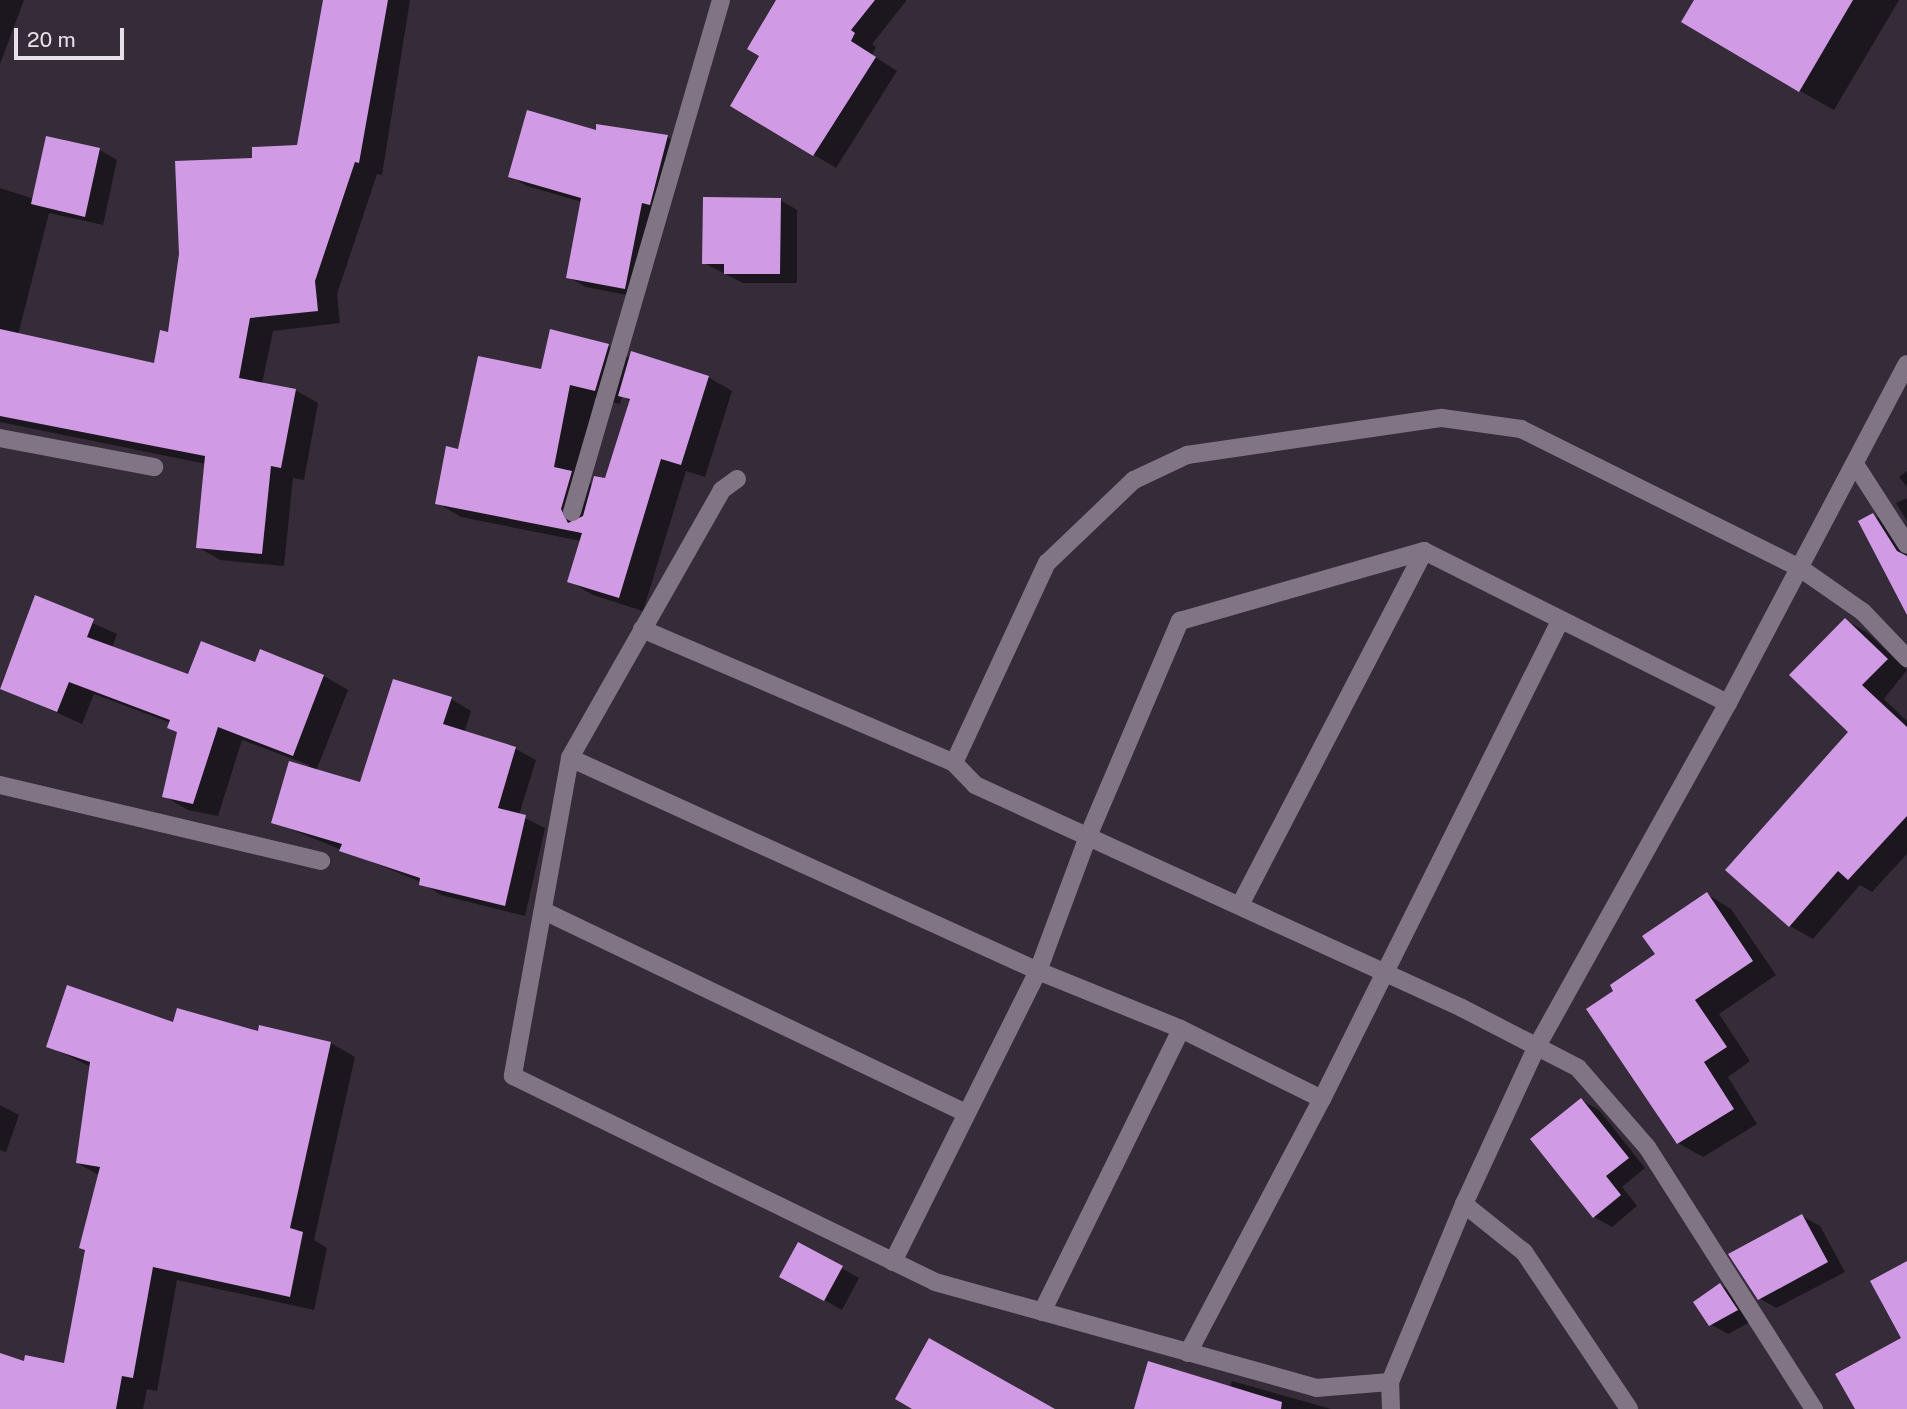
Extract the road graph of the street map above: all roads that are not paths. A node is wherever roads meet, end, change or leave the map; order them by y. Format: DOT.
graph roads {
  1 [pos="721,0"];
  2 [pos="1907,364"];
  3 [pos="0,438"];
  4 [pos="1855,464"];
  5 [pos="154,467"];
  6 [pos="737,479"];
  7 [pos="572,512"];
  8 [pos="1907,545"];
  9 [pos="1424,551"];
  10 [pos="1800,568"];
  11 [pos="1560,621"];
  12 [pos="642,629"];
  13 [pos="1907,658"];
  14 [pos="1728,703"];
  15 [pos="570,758"];
  16 [pos="954,763"];
  17 [pos="0,785"];
  18 [pos="1089,834"];
  19 [pos="321,860"];
  20 [pos="1240,905"];
  21 [pos="544,911"];
  22 [pos="1038,971"];
  23 [pos="1385,972"];
  24 [pos="1181,1029"];
  25 [pos="1535,1048"];
  26 [pos="1322,1099"];
  27 [pos="967,1113"];
  28 [pos="1464,1204"];
  29 [pos="893,1262"];
  30 [pos="1042,1312"];
  31 [pos="1188,1353"];
  32 [pos="1390,1382"];
  33 [pos="1391,1409"];
  34 [pos="1629,1409"];
  35 [pos="1814,1409"];
  1 -- 7 [label="street"];
  2 -- 4 [label="street"];
  3 -- 5 [label="street"];
  4 -- 8 [label="street"];
  4 -- 10 [label="street"];
  6 -- 12 [label="street"];
  9 -- 11 [label="street"];
  9 -- 18 [label="street"];
  9 -- 20 [label="street"];
  10 -- 13 [label="street"];
  10 -- 14 [label="street"];
  10 -- 16 [label="street"];
  11 -- 14 [label="street"];
  11 -- 23 [label="street"];
  12 -- 15 [label="street"];
  12 -- 16 [label="street"];
  14 -- 25 [label="street"];
  15 -- 21 [label="street"];
  15 -- 22 [label="street"];
  16 -- 18 [label="street"];
  17 -- 19 [label="street"];
  18 -- 20 [label="street"];
  18 -- 22 [label="street"];
  20 -- 23 [label="street"];
  21 -- 27 [label="street"];
  21 -- 29 [label="street"];
  22 -- 24 [label="street"];
  22 -- 27 [label="street"];
  23 -- 25 [label="street"];
  23 -- 26 [label="street"];
  24 -- 26 [label="street"];
  24 -- 30 [label="street"];
  25 -- 28 [label="street"];
  25 -- 35 [label="street"];
  26 -- 31 [label="street"];
  27 -- 29 [label="street"];
  28 -- 32 [label="street"];
  28 -- 34 [label="street"];
  29 -- 30 [label="street"];
  30 -- 31 [label="street"];
  31 -- 32 [label="street"];
  32 -- 33 [label="street"];
}
